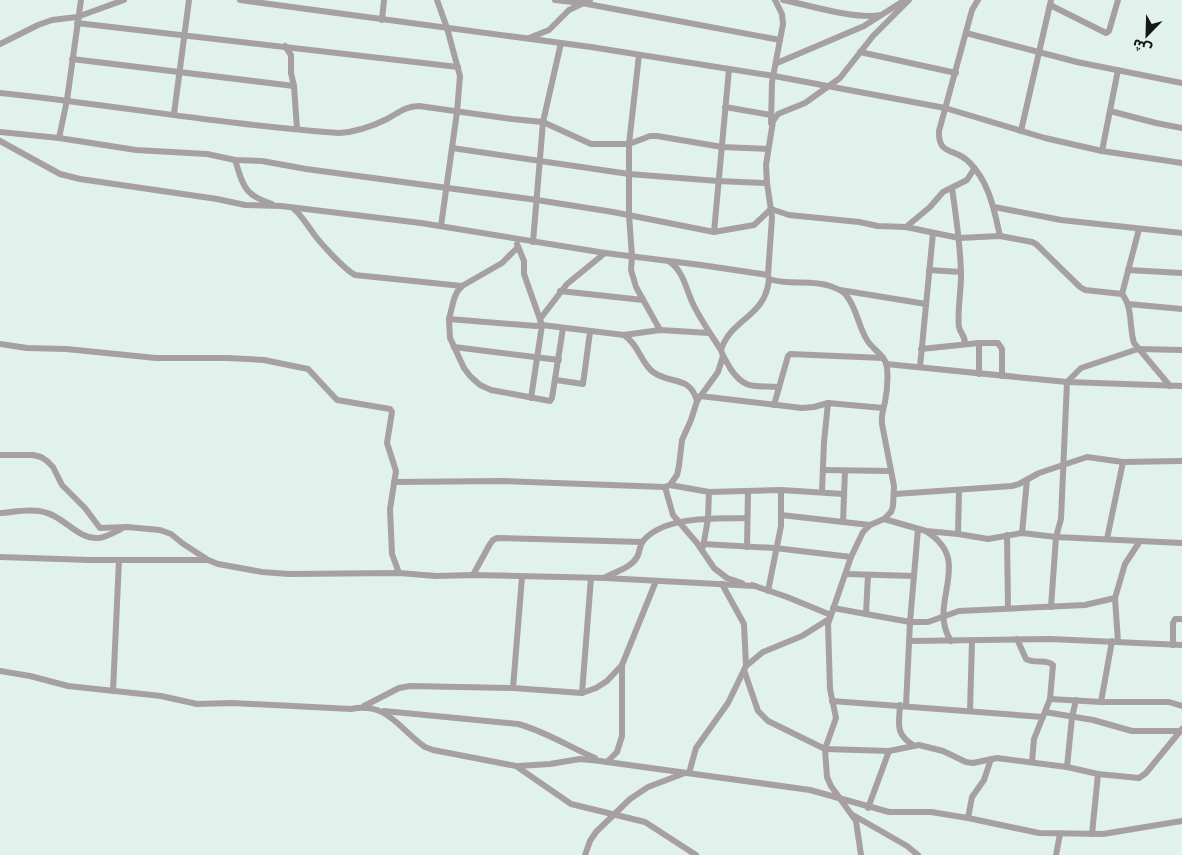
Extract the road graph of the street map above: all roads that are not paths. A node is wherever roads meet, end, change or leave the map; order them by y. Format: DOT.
graph roads {
  1 [pos="81,0"];
  2 [pos="124,0"];
  3 [pos="189,0"];
  4 [pos="240,0"];
  5 [pos="384,0"];
  6 [pos="437,0"];
  7 [pos="555,0"];
  8 [pos="590,0"];
  9 [pos="775,0"];
  10 [pos="783,0"];
  11 [pos="905,0"];
  12 [pos="909,0"];
  13 [pos="978,0"];
  14 [pos="1118,0"];
  15 [pos="582,3"];
  16 [pos="1050,3"];
  17 [pos="884,14"];
  18 [pos="77,20"];
  19 [pos="382,20"];
  20 [pos="447,28"];
  21 [pos="966,34"];
  22 [pos="185,35"];
  23 [pos="528,38"];
  24 [pos="780,40"];
  25 [pos="561,43"];
  26 [pos="0,44"];
  27 [pos="285,46"];
  28 [pos="860,52"];
  29 [pos="1040,52"];
  30 [pos="638,55"];
  31 [pos="72,59"];
  32 [pos="777,63"];
  33 [pos="458,67"];
  34 [pos="729,69"];
  35 [pos="1118,70"];
  36 [pos="180,72"];
  37 [pos="956,73"];
  38 [pos="774,76"];
  39 [pos="1182,83"];
  40 [pos="294,86"];
  41 [pos="830,86"];
  42 [pos="0,93"];
  43 [pos="66,100"];
  44 [pos="726,107"];
  45 [pos="945,108"];
  46 [pos="1110,110"];
  47 [pos="457,112"];
  48 [pos="174,114"];
  49 [pos="771,115"];
  50 [pos="543,122"];
  51 [pos="771,128"];
  52 [pos="1182,128"];
  53 [pos="297,129"];
  54 [pos="1021,131"];
  55 [pos="0,132"];
  56 [pos="59,138"];
  57 [pos="0,141"];
  58 [pos="629,144"];
  59 [pos="722,147"];
  60 [pos="452,148"];
  61 [pos="768,149"];
  62 [pos="1102,152"];
  63 [pos="235,160"];
  64 [pos="540,160"];
  65 [pos="1182,163"];
  66 [pos="974,169"];
  67 [pos="629,174"];
  68 [pos="718,182"];
  69 [pos="767,183"];
  70 [pos="447,188"];
  71 [pos="952,188"];
  72 [pos="537,200"];
  73 [pos="281,206"];
  74 [pos="994,206"];
  75 [pos="294,208"];
  76 [pos="771,209"];
  77 [pos="629,215"];
  78 [pos="440,226"];
  79 [pos="906,228"];
  80 [pos="1139,229"];
  81 [pos="714,232"];
  82 [pos="933,233"];
  83 [pos="1182,233"];
  84 [pos="1000,236"];
  85 [pos="959,238"];
  86 [pos="515,239"];
  87 [pos="533,242"];
  88 [pos="518,247"];
  89 [pos="605,253"];
  90 [pos="632,256"];
  91 [pos="670,262"];
  92 [pos="929,270"];
  93 [pos="1128,270"];
  94 [pos="961,272"];
  95 [pos="1182,273"];
  96 [pos="768,277"];
  97 [pos="462,286"];
  98 [pos="560,290"];
  99 [pos="840,290"];
  100 [pos="1122,294"];
  101 [pos="644,300"];
  102 [pos="926,304"];
  103 [pos="1128,304"];
  104 [pos="1182,309"];
  105 [pos="449,319"];
  106 [pos="541,322"];
  107 [pos="563,328"];
  108 [pos="660,330"];
  109 [pos="590,332"];
  110 [pos="709,333"];
  111 [pos="624,335"];
  112 [pos="980,343"];
  113 [pos="0,344"];
  114 [pos="965,344"];
  115 [pos="454,347"];
  116 [pos="1138,349"];
  117 [pos="921,350"];
  118 [pos="1182,350"];
  119 [pos="722,353"];
  120 [pos="537,358"];
  121 [pos="560,360"];
  122 [pos="885,361"];
  123 [pos="920,367"];
  124 [pos="979,374"];
  125 [pos="1002,376"];
  126 [pos="556,380"];
  127 [pos="1067,382"];
  128 [pos="1170,386"];
  129 [pos="1182,386"];
  130 [pos="780,387"];
  131 [pos="531,398"];
  132 [pos="698,398"];
  133 [pos="828,402"];
  134 [pos="774,405"];
  135 [pos="883,408"];
  136 [pos="0,455"];
  137 [pos="1182,461"];
  138 [pos="1123,462"];
  139 [pos="1063,464"];
  140 [pos="823,470"];
  141 [pos="844,471"];
  142 [pos="890,471"];
  143 [pos="1027,480"];
  144 [pos="394,482"];
  145 [pos="668,486"];
  146 [pos="782,490"];
  147 [pos="959,491"];
  148 [pos="709,492"];
  149 [pos="748,492"];
  150 [pos="822,492"];
  151 [pos="843,494"];
  152 [pos="895,494"];
  153 [pos="0,513"];
  154 [pos="781,515"];
  155 [pos="747,518"];
  156 [pos="708,519"];
  157 [pos="884,519"];
  158 [pos="679,522"];
  159 [pos="843,522"];
  160 [pos="870,526"];
  161 [pos="127,527"];
  162 [pos="918,529"];
  163 [pos="926,531"];
  164 [pos="1022,533"];
  165 [pos="958,534"];
  166 [pos="1007,535"];
  167 [pos="1056,537"];
  168 [pos="1107,539"];
  169 [pos="1140,541"];
  170 [pos="642,542"];
  171 [pos="1182,543"];
  172 [pos="747,547"];
  173 [pos="703,548"];
  174 [pos="775,548"];
  175 [pos="0,557"];
  176 [pos="851,557"];
  177 [pos="119,560"];
  178 [pos="208,560"];
  179 [pos="399,573"];
  180 [pos="846,574"];
  181 [pos="473,575"];
  182 [pos="868,575"];
  183 [pos="914,576"];
  184 [pos="522,577"];
  185 [pos="591,578"];
  186 [pos="604,578"];
  187 [pos="656,581"];
  188 [pos="722,584"];
  189 [pos="755,586"];
  190 [pos="768,591"];
  191 [pos="1115,598"];
  192 [pos="1051,607"];
  193 [pos="1008,608"];
  194 [pos="831,614"];
  195 [pos="866,614"];
  196 [pos="942,617"];
  197 [pos="1182,619"];
  198 [pos="910,622"];
  199 [pos="1017,639"];
  200 [pos="910,641"];
  201 [pos="951,641"];
  202 [pos="972,641"];
  203 [pos="1115,642"];
  204 [pos="1173,645"];
  205 [pos="1182,645"];
  206 [pos="622,664"];
  207 [pos="745,668"];
  208 [pos="0,671"];
  209 [pos="513,688"];
  210 [pos="114,691"];
  211 [pos="582,693"];
  212 [pos="1050,699"];
  213 [pos="832,700"];
  214 [pos="1076,700"];
  215 [pos="1101,702"];
  216 [pos="903,705"];
  217 [pos="364,706"];
  218 [pos="1182,706"];
  219 [pos="384,711"];
  220 [pos="970,711"];
  221 [pos="1044,714"];
  222 [pos="1072,716"];
  223 [pos="1181,730"];
  224 [pos="913,745"];
  225 [pos="825,749"];
  226 [pos="888,751"];
  227 [pos="991,759"];
  228 [pos="604,762"];
  229 [pos="1032,762"];
  230 [pos="516,766"];
  231 [pos="1067,767"];
  232 [pos="687,773"];
  233 [pos="1098,774"];
  234 [pos="841,799"];
  235 [pos="868,808"];
  236 [pos="613,813"];
  237 [pos="851,814"];
  238 [pos="968,818"];
  239 [pos="1182,820"];
  240 [pos="1060,834"];
  241 [pos="1092,834"];
  242 [pos="585,855"];
  243 [pos="696,855"];
  244 [pos="861,855"];
  245 [pos="918,855"];
  246 [pos="1056,855"];
  1 -- 18 [label="street"];
  2 -- 18 [label="street"];
  3 -- 22 [label="street"];
  4 -- 19 [label="street"];
  5 -- 19 [label="street"];
  6 -- 20 [label="street"];
  7 -- 15 [label="street"];
  8 -- 15 [label="street"];
  9 -- 24 [label="street"];
  10 -- 17 [label="street"];
  11 -- 17 [label="street"];
  12 -- 28 [label="street"];
  13 -- 21 [label="street"];
  14 -- 16 [label="street"];
  15 -- 23 [label="street"];
  15 -- 24 [label="street"];
  16 -- 29 [label="street"];
  17 -- 32 [label="street"];
  18 -- 22 [label="street"];
  18 -- 26 [label="street"];
  18 -- 31 [label="street"];
  19 -- 20 [label="street"];
  20 -- 23 [label="street"];
  20 -- 33 [label="street"];
  21 -- 29 [label="street"];
  21 -- 37 [label="street"];
  22 -- 27 [label="street"];
  22 -- 36 [label="street"];
  23 -- 25 [label="street"];
  24 -- 32 [label="street"];
  25 -- 30 [label="street"];
  25 -- 50 [label="street"];
  27 -- 33 [label="street"];
  27 -- 40 [label="street"];
  28 -- 37 [label="street"];
  28 -- 41 [label="street"];
  29 -- 35 [label="street"];
  29 -- 54 [label="street"];
  30 -- 34 [label="street"];
  30 -- 58 [label="street"];
  31 -- 36 [label="street"];
  31 -- 43 [label="street"];
  32 -- 38 [label="street"];
  33 -- 47 [label="street"];
  34 -- 38 [label="street"];
  34 -- 44 [label="street"];
  35 -- 39 [label="street"];
  35 -- 46 [label="street"];
  36 -- 40 [label="street"];
  36 -- 48 [label="street"];
  37 -- 45 [label="street"];
  38 -- 41 [label="street"];
  38 -- 49 [label="street"];
  40 -- 53 [label="street"];
  41 -- 45 [label="street"];
  41 -- 51 [label="street"];
  42 -- 43 [label="street"];
  43 -- 48 [label="street"];
  43 -- 56 [label="street"];
  44 -- 49 [label="street"];
  44 -- 59 [label="street"];
  45 -- 54 [label="street"];
  45 -- 66 [label="street"];
  46 -- 52 [label="street"];
  46 -- 62 [label="street"];
  47 -- 50 [label="street"];
  47 -- 53 [label="street"];
  47 -- 60 [label="street"];
  48 -- 53 [label="street"];
  49 -- 51 [label="street"];
  50 -- 58 [label="street"];
  50 -- 64 [label="street"];
  51 -- 61 [label="street"];
  54 -- 62 [label="street"];
  55 -- 56 [label="street"];
  56 -- 63 [label="street"];
  57 -- 73 [label="street"];
  58 -- 59 [label="street"];
  58 -- 67 [label="street"];
  59 -- 61 [label="street"];
  59 -- 68 [label="street"];
  60 -- 64 [label="street"];
  60 -- 70 [label="street"];
  61 -- 69 [label="street"];
  62 -- 65 [label="street"];
  63 -- 70 [label="street"];
  63 -- 73 [label="street"];
  64 -- 67 [label="street"];
  64 -- 72 [label="street"];
  66 -- 71 [label="street"];
  66 -- 74 [label="street"];
  67 -- 68 [label="street"];
  67 -- 77 [label="street"];
  68 -- 69 [label="street"];
  68 -- 81 [label="street"];
  69 -- 76 [label="street"];
  70 -- 72 [label="street"];
  70 -- 78 [label="street"];
  71 -- 79 [label="street"];
  71 -- 85 [label="street"];
  72 -- 77 [label="street"];
  72 -- 87 [label="street"];
  73 -- 75 [label="street"];
  74 -- 80 [label="street"];
  74 -- 84 [label="street"];
  75 -- 78 [label="street"];
  75 -- 97 [label="street"];
  76 -- 79 [label="street"];
  76 -- 81 [label="street"];
  76 -- 96 [label="street"];
  77 -- 81 [label="street"];
  77 -- 90 [label="street"];
  78 -- 86 [label="street"];
  79 -- 82 [label="street"];
  80 -- 83 [label="street"];
  80 -- 93 [label="street"];
  82 -- 85 [label="street"];
  82 -- 92 [label="street"];
  84 -- 85 [label="street"];
  84 -- 100 [label="street"];
  85 -- 94 [label="street"];
  86 -- 87 [label="street"];
  86 -- 88 [label="street"];
  87 -- 89 [label="street"];
  88 -- 97 [label="street"];
  88 -- 106 [label="street"];
  89 -- 90 [label="street"];
  89 -- 98 [label="street"];
  90 -- 91 [label="street"];
  90 -- 101 [label="street"];
  91 -- 96 [label="street"];
  91 -- 110 [label="street"];
  92 -- 94 [label="street"];
  92 -- 102 [label="street"];
  93 -- 95 [label="street"];
  93 -- 100 [label="street"];
  94 -- 114 [label="street"];
  96 -- 99 [label="street"];
  96 -- 119 [label="street"];
  97 -- 105 [label="street"];
  98 -- 101 [label="street"];
  98 -- 106 [label="street"];
  99 -- 102 [label="street"];
  99 -- 122 [label="street"];
  100 -- 103 [label="street"];
  101 -- 108 [label="street"];
  102 -- 117 [label="street"];
  103 -- 104 [label="street"];
  103 -- 116 [label="street"];
  105 -- 106 [label="street"];
  105 -- 115 [label="street"];
  106 -- 107 [label="street"];
  106 -- 120 [label="street"];
  107 -- 109 [label="street"];
  107 -- 121 [label="street"];
  108 -- 110 [label="street"];
  108 -- 111 [label="street"];
  109 -- 111 [label="street"];
  109 -- 126 [label="street"];
  110 -- 119 [label="street"];
  111 -- 132 [label="street"];
  112 -- 114 [label="street"];
  112 -- 124 [label="street"];
  112 -- 125 [label="street"];
  113 -- 144 [label="street"];
  114 -- 117 [label="street"];
  115 -- 120 [label="street"];
  115 -- 131 [label="street"];
  116 -- 118 [label="street"];
  116 -- 127 [label="street"];
  116 -- 128 [label="street"];
  117 -- 123 [label="street"];
  119 -- 130 [label="street"];
  119 -- 132 [label="street"];
  120 -- 121 [label="street"];
  120 -- 131 [label="street"];
  121 -- 126 [label="street"];
  122 -- 123 [label="street"];
  122 -- 130 [label="street"];
  122 -- 135 [label="street"];
  123 -- 124 [label="street"];
  124 -- 125 [label="street"];
  125 -- 127 [label="street"];
  126 -- 131 [label="street"];
  127 -- 128 [label="street"];
  127 -- 139 [label="street"];
  128 -- 129 [label="street"];
  130 -- 134 [label="street"];
  132 -- 134 [label="street"];
  132 -- 145 [label="street"];
  133 -- 134 [label="street"];
  133 -- 135 [label="street"];
  133 -- 140 [label="street"];
  135 -- 142 [label="street"];
  136 -- 161 [label="street"];
  137 -- 138 [label="street"];
  138 -- 139 [label="street"];
  138 -- 168 [label="street"];
  139 -- 143 [label="street"];
  139 -- 167 [label="street"];
  140 -- 141 [label="street"];
  140 -- 150 [label="street"];
  141 -- 142 [label="street"];
  141 -- 151 [label="street"];
  142 -- 152 [label="street"];
  143 -- 147 [label="street"];
  143 -- 164 [label="street"];
  144 -- 145 [label="street"];
  144 -- 179 [label="street"];
  145 -- 148 [label="street"];
  145 -- 158 [label="street"];
  146 -- 149 [label="street"];
  146 -- 150 [label="street"];
  146 -- 154 [label="street"];
  147 -- 152 [label="street"];
  147 -- 165 [label="street"];
  148 -- 149 [label="street"];
  148 -- 156 [label="street"];
  149 -- 155 [label="street"];
  150 -- 151 [label="street"];
  151 -- 159 [label="street"];
  152 -- 157 [label="street"];
  153 -- 161 [label="street"];
  154 -- 159 [label="street"];
  154 -- 174 [label="street"];
  155 -- 156 [label="street"];
  155 -- 172 [label="street"];
  156 -- 158 [label="street"];
  156 -- 173 [label="street"];
  157 -- 160 [label="street"];
  157 -- 162 [label="street"];
  158 -- 170 [label="street"];
  158 -- 173 [label="street"];
  159 -- 160 [label="street"];
  160 -- 176 [label="street"];
  161 -- 178 [label="street"];
  162 -- 163 [label="street"];
  162 -- 183 [label="street"];
  163 -- 165 [label="street"];
  163 -- 196 [label="street"];
  164 -- 166 [label="street"];
  164 -- 167 [label="street"];
  165 -- 166 [label="street"];
  166 -- 193 [label="street"];
  167 -- 168 [label="street"];
  167 -- 192 [label="street"];
  168 -- 169 [label="street"];
  169 -- 171 [label="street"];
  169 -- 191 [label="street"];
  170 -- 181 [label="street"];
  170 -- 186 [label="street"];
  172 -- 173 [label="street"];
  172 -- 174 [label="street"];
  173 -- 189 [label="street"];
  174 -- 176 [label="street"];
  174 -- 190 [label="street"];
  175 -- 177 [label="street"];
  176 -- 180 [label="street"];
  177 -- 178 [label="street"];
  177 -- 210 [label="street"];
  178 -- 179 [label="street"];
  179 -- 181 [label="street"];
  180 -- 182 [label="street"];
  180 -- 194 [label="street"];
  181 -- 184 [label="street"];
  182 -- 183 [label="street"];
  182 -- 195 [label="street"];
  183 -- 198 [label="street"];
  184 -- 185 [label="street"];
  184 -- 209 [label="street"];
  185 -- 186 [label="street"];
  185 -- 211 [label="street"];
  186 -- 187 [label="street"];
  187 -- 188 [label="street"];
  187 -- 206 [label="street"];
  188 -- 189 [label="street"];
  188 -- 207 [label="street"];
  189 -- 190 [label="street"];
  190 -- 194 [label="street"];
  191 -- 192 [label="street"];
  191 -- 203 [label="street"];
  192 -- 193 [label="street"];
  193 -- 196 [label="street"];
  194 -- 195 [label="street"];
  194 -- 207 [label="street"];
  194 -- 213 [label="street"];
  195 -- 198 [label="street"];
  196 -- 198 [label="street"];
  196 -- 201 [label="street"];
  197 -- 204 [label="street"];
  198 -- 200 [label="street"];
  199 -- 202 [label="street"];
  199 -- 203 [label="street"];
  199 -- 212 [label="street"];
  200 -- 201 [label="street"];
  200 -- 216 [label="street"];
  201 -- 202 [label="street"];
  202 -- 220 [label="street"];
  203 -- 204 [label="street"];
  203 -- 215 [label="street"];
  204 -- 205 [label="street"];
  206 -- 211 [label="street"];
  206 -- 228 [label="street"];
  207 -- 225 [label="street"];
  207 -- 232 [label="street"];
  208 -- 210 [label="street"];
  209 -- 211 [label="street"];
  209 -- 217 [label="street"];
  210 -- 217 [label="street"];
  212 -- 214 [label="street"];
  212 -- 221 [label="street"];
  213 -- 216 [label="street"];
  213 -- 225 [label="street"];
  214 -- 215 [label="street"];
  214 -- 222 [label="street"];
  215 -- 218 [label="street"];
  216 -- 220 [label="street"];
  216 -- 224 [label="street"];
  217 -- 219 [label="street"];
  219 -- 228 [label="street"];
  219 -- 230 [label="street"];
  220 -- 221 [label="street"];
  221 -- 222 [label="street"];
  221 -- 229 [label="street"];
  222 -- 223 [label="street"];
  222 -- 231 [label="street"];
  223 -- 233 [label="street"];
  224 -- 226 [label="street"];
  224 -- 227 [label="street"];
  225 -- 226 [label="street"];
  225 -- 234 [label="street"];
  226 -- 235 [label="street"];
  227 -- 229 [label="street"];
  227 -- 238 [label="street"];
  228 -- 230 [label="street"];
  228 -- 232 [label="street"];
  229 -- 231 [label="street"];
  230 -- 236 [label="street"];
  231 -- 233 [label="street"];
  232 -- 234 [label="street"];
  232 -- 236 [label="street"];
  233 -- 241 [label="street"];
  234 -- 235 [label="street"];
  234 -- 237 [label="street"];
  235 -- 238 [label="street"];
  236 -- 242 [label="street"];
  236 -- 243 [label="street"];
  237 -- 244 [label="street"];
  237 -- 245 [label="street"];
  238 -- 240 [label="street"];
  239 -- 241 [label="street"];
  240 -- 241 [label="street"];
  240 -- 246 [label="street"];
}
